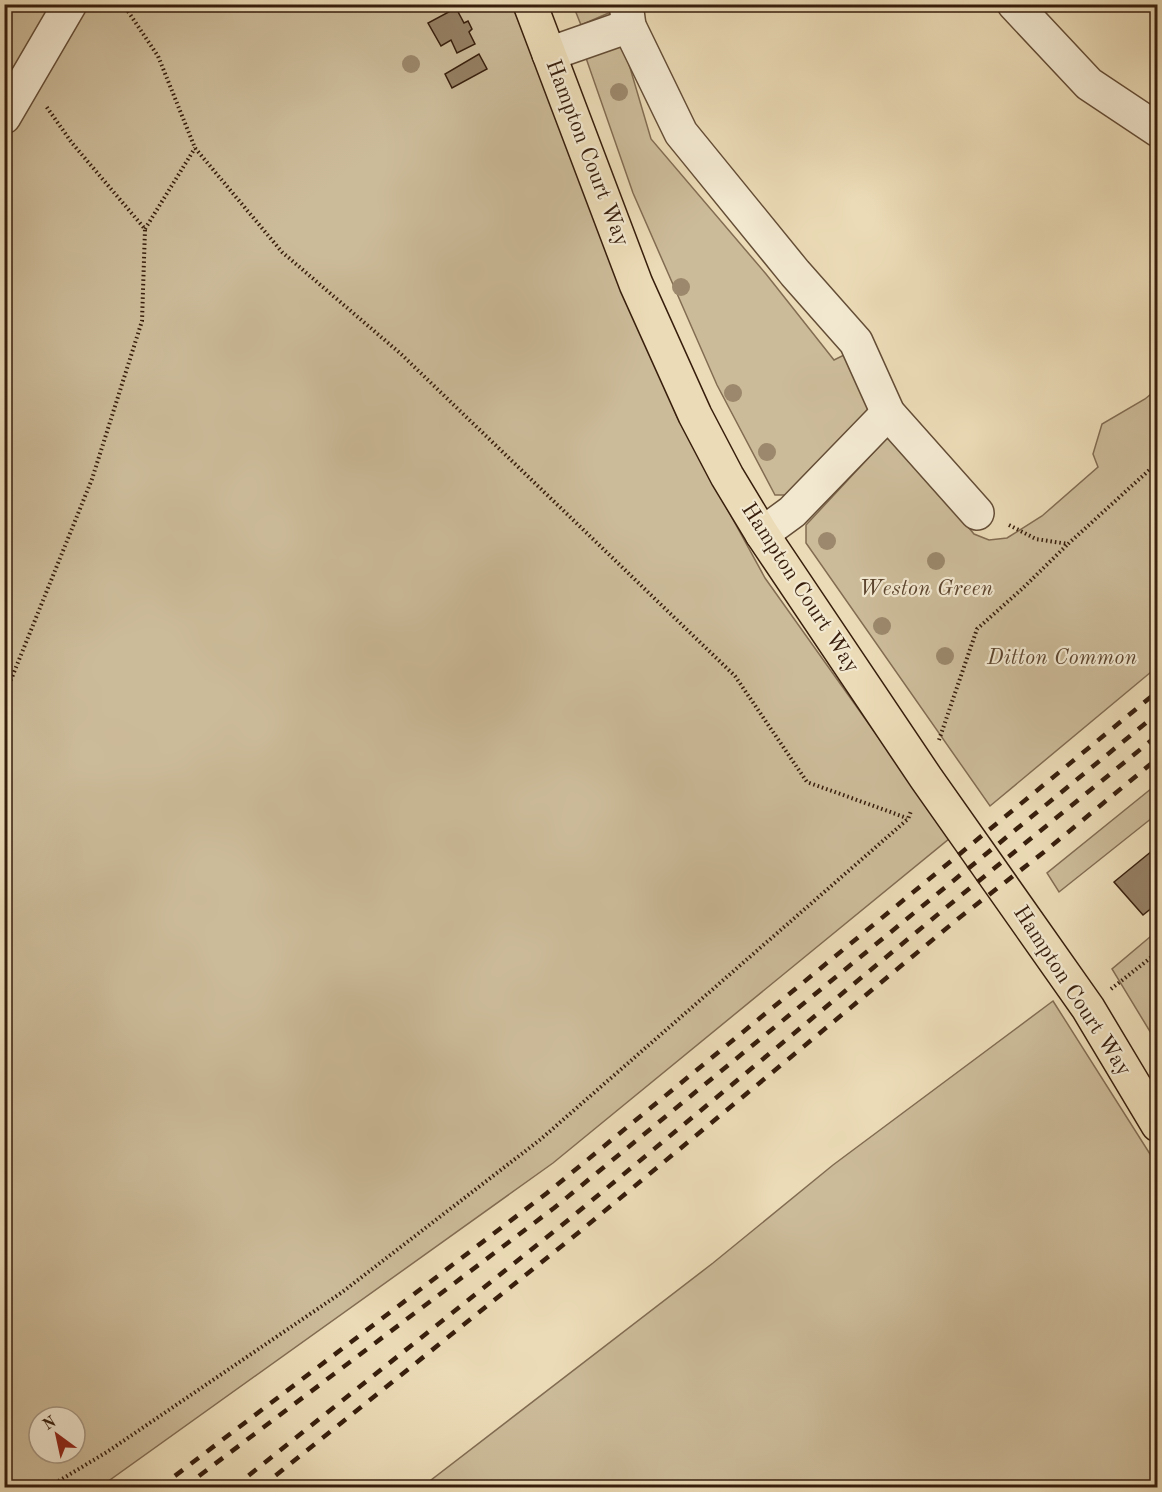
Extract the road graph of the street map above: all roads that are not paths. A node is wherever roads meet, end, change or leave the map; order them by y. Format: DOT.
graph roads {
  1 [pos="70,4"];
  2 [pos="530,4"];
  3 [pos="1014,4"];
  4 [pos="627,15"];
  5 [pos="549,54"];
  6 [pos="4,117"];
  7 [pos="1158,130"];
  8 [pos="888,413"];
  9 [pos="977,513"];
  10 [pos="762,534"];
  11 [pos="1158,1125"];
  1 -- 6 [label="street"];
  2 -- 5 [label="highway, Hampton Court Way"];
  3 -- 7 [label="street"];
  4 -- 5 [label="street"];
  4 -- 8 [label="street"];
  5 -- 10 [label="highway, Hampton Court Way"];
  8 -- 9 [label="street"];
  8 -- 10 [label="street"];
  10 -- 11 [label="highway, Hampton Court Way"];
}
